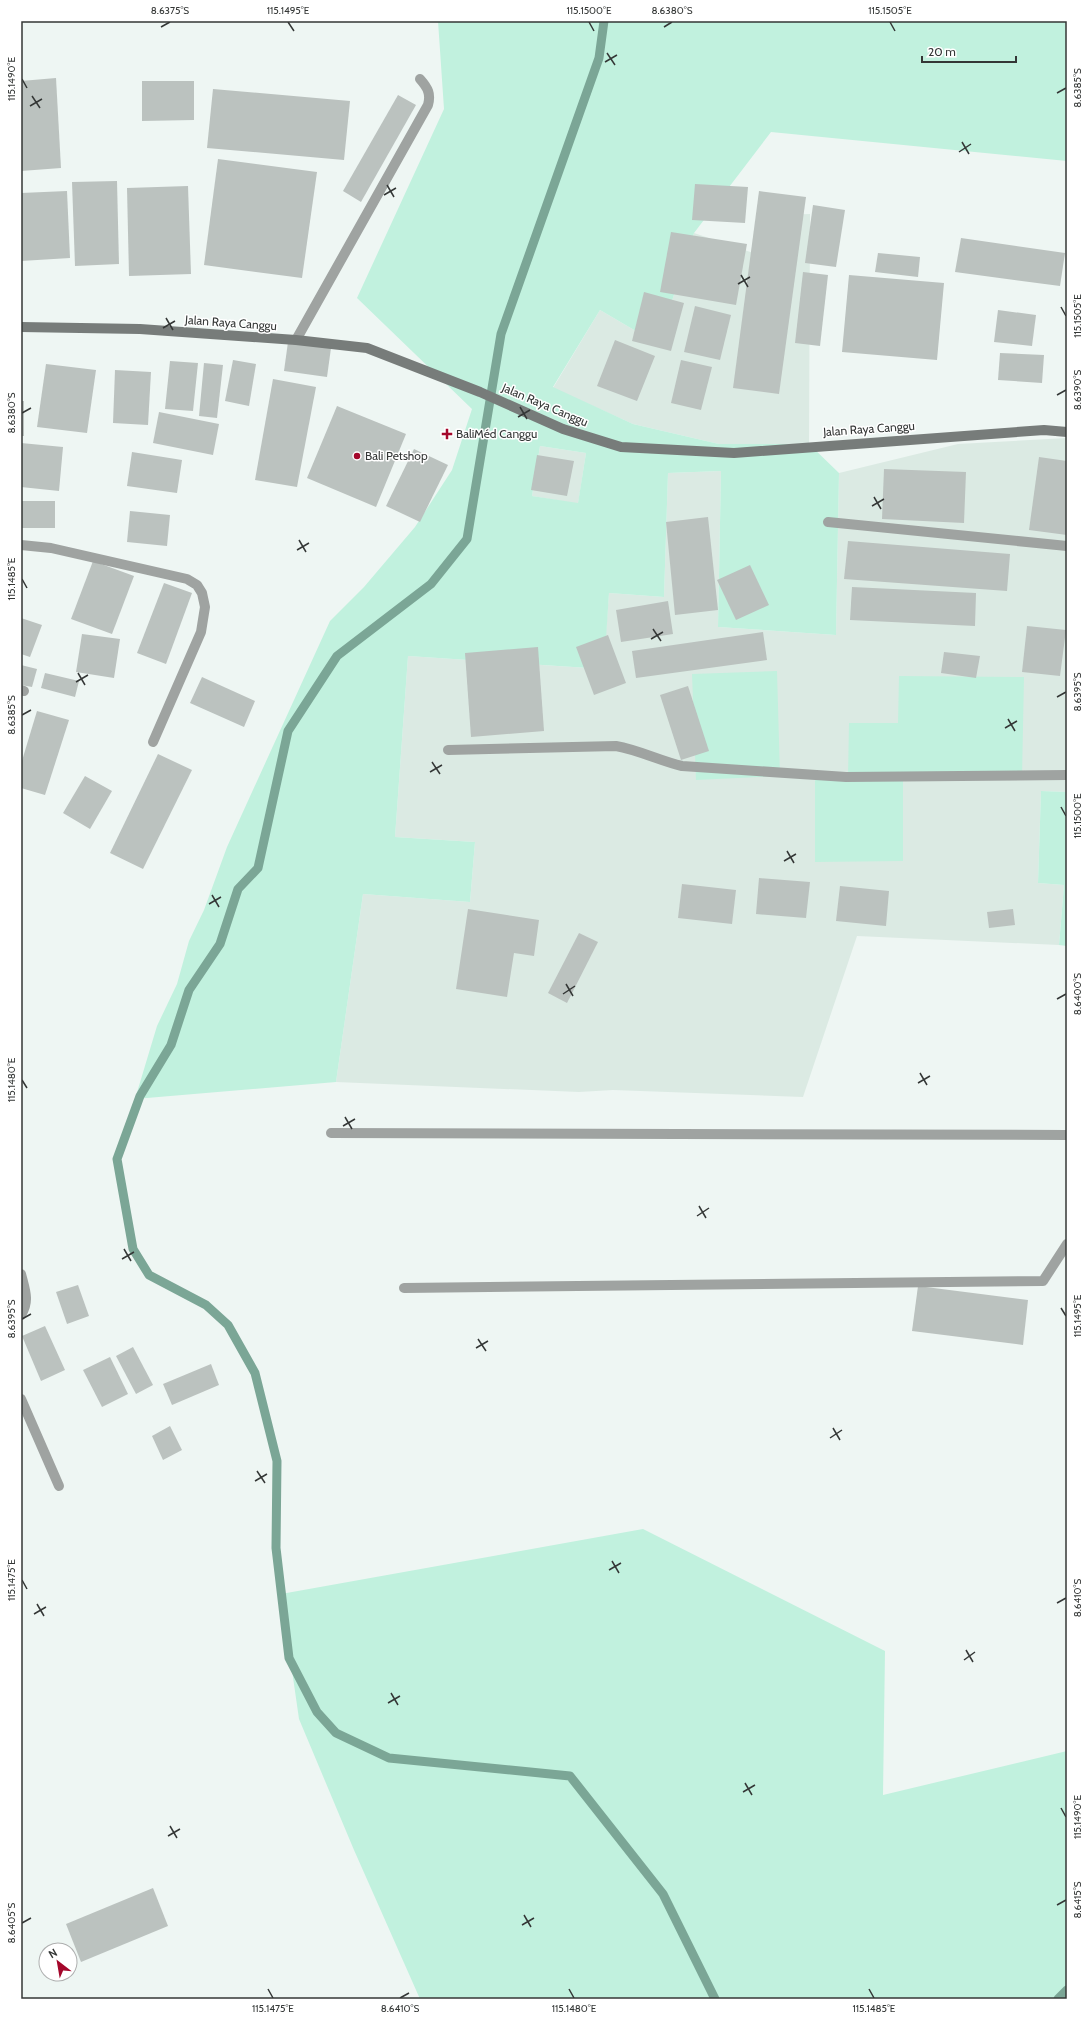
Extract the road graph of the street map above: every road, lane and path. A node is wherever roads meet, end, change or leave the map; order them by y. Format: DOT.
graph roads {
  1 [pos="420,79"];
  2 [pos="21,327"];
  3 [pos="296,340"];
  4 [pos="1067,432"];
  5 [pos="828,522"];
  6 [pos="21,545"];
  7 [pos="1067,546"];
  8 [pos="152,742"];
  9 [pos="448,750"];
  10 [pos="1067,775"];
  11 [pos="331,1133"];
  12 [pos="1067,1135"];
  13 [pos="1067,1244"];
  14 [pos="21,1274"];
  15 [pos="404,1288"];
  16 [pos="21,1315"];
  17 [pos="21,1399"];
  18 [pos="60,1486"];
  1 -- 3 [label="street"];
  2 -- 3 [label="main road, Jalan Raya Canggu"];
  3 -- 4 [label="main road, Jalan Raya Canggu"];
  5 -- 7 [label="street"];
  6 -- 8 [label="street"];
  9 -- 10 [label="street"];
  11 -- 12 [label="street"];
  13 -- 15 [label="street"];
  14 -- 16 [label="street"];
  17 -- 18 [label="street"];
}
